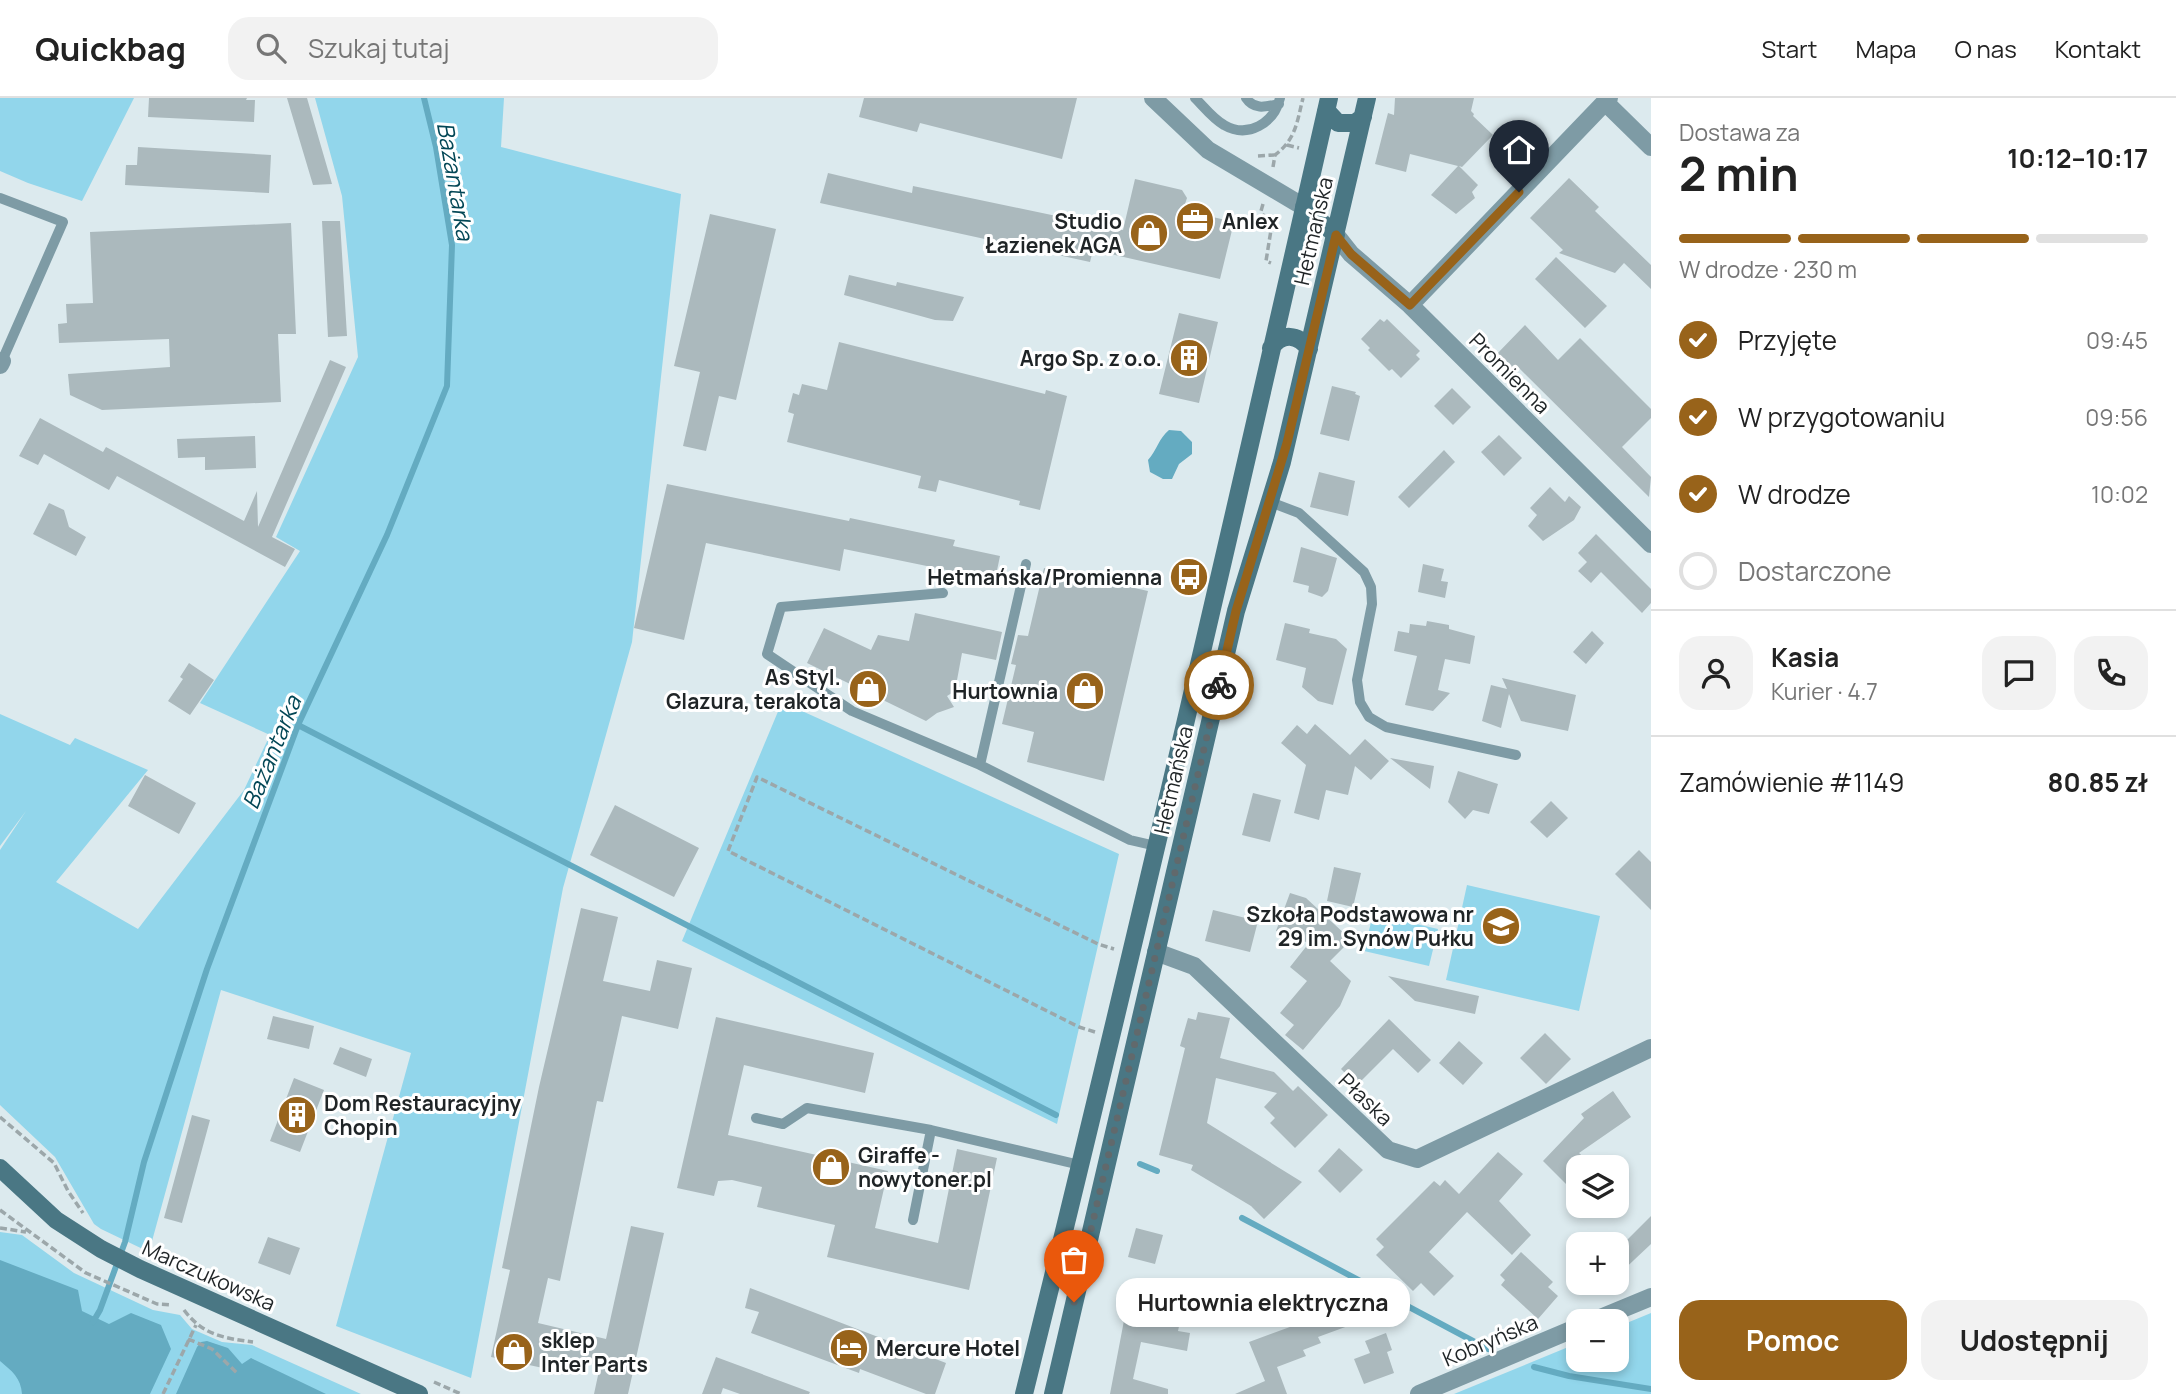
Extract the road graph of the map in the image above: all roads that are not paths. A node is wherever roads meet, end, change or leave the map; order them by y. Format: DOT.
graph roads {
  1 [pos="1153,98"];
  2 [pos="1246,98"];
  3 [pos="1367,98"];
  4 [pos="1197,99"];
  5 [pos="1607,100"];
  6 [pos="1279,101"];
  7 [pos="1327,104"];
  8 [pos="1363,117"];
  9 [pos="1651,147"];
  10 [pos="0,198"];
  11 [pos="1304,207"];
  12 [pos="1336,235"];
  13 [pos="1410,305"];
  14 [pos="1271,348"];
  15 [pos="1309,349"];
  16 [pos="1,362"];
  17 [pos="1270,502"];
  18 [pos="1651,544"];
  19 [pos="1026,564"];
  20 [pos="943,593"];
  21 [pos="1516,755"];
  22 [pos="980,765"];
  23 [pos="1156,846"];
  24 [pos="1156,952"];
  25 [pos="1651,1048"];
  26 [pos="757,1118"];
  27 [pos="932,1130"];
  28 [pos="1080,1166"];
  29 [pos="0,1168"];
  30 [pos="913,1220"];
  31 [pos="1651,1297"];
  32 [pos="1622,1309"];
  33 [pos="1566,1332"];
  34 [pos="419,1394"];
  35 [pos="1024,1394"];
  36 [pos="1053,1394"];
  37 [pos="1419,1394"];
  1 -- 11 [label="street"];
  2 -- 6 [label="lane"];
  3 -- 8 [label="main road, Hetmańska"];
  4 -- 6 [label="lane"];
  5 -- 9 [label="street"];
  5 -- 13 [label="street"];
  7 -- 8 [label="main road"];
  7 -- 11 [label="main road, Hetmańska"];
  8 -- 12 [label="main road, Hetmańska"];
  10 -- 16 [label="lane"];
  11 -- 12 [label="main road"];
  11 -- 14 [label="main road, Hetmańska"];
  12 -- 13 [label="street, Promienna"];
  12 -- 15 [label="main road, Hetmańska"];
  13 -- 18 [label="street, Promienna"];
  14 -- 15 [label="main road"];
  14 -- 23 [label="main road, Hetmańska"];
  15 -- 17 [label="main road, Hetmańska"];
  17 -- 21 [label="lane"];
  17 -- 24 [label="main road, Hetmańska"];
  19 -- 22 [label="lane"];
  20 -- 22 [label="lane"];
  22 -- 23 [label="lane"];
  23 -- 28 [label="main road, Hetmańska"];
  24 -- 25 [label="street, Płaska"];
  24 -- 36 [label="main road, Hetmańska"];
  26 -- 27 [label="lane"];
  27 -- 28 [label="lane"];
  27 -- 30 [label="lane"];
  28 -- 35 [label="main road, Hetmańska"];
  29 -- 34 [label="main road, Marczukowska"];
  31 -- 32 [label="street"];
  33 -- 37 [label="street, Kobryńska"];
}
